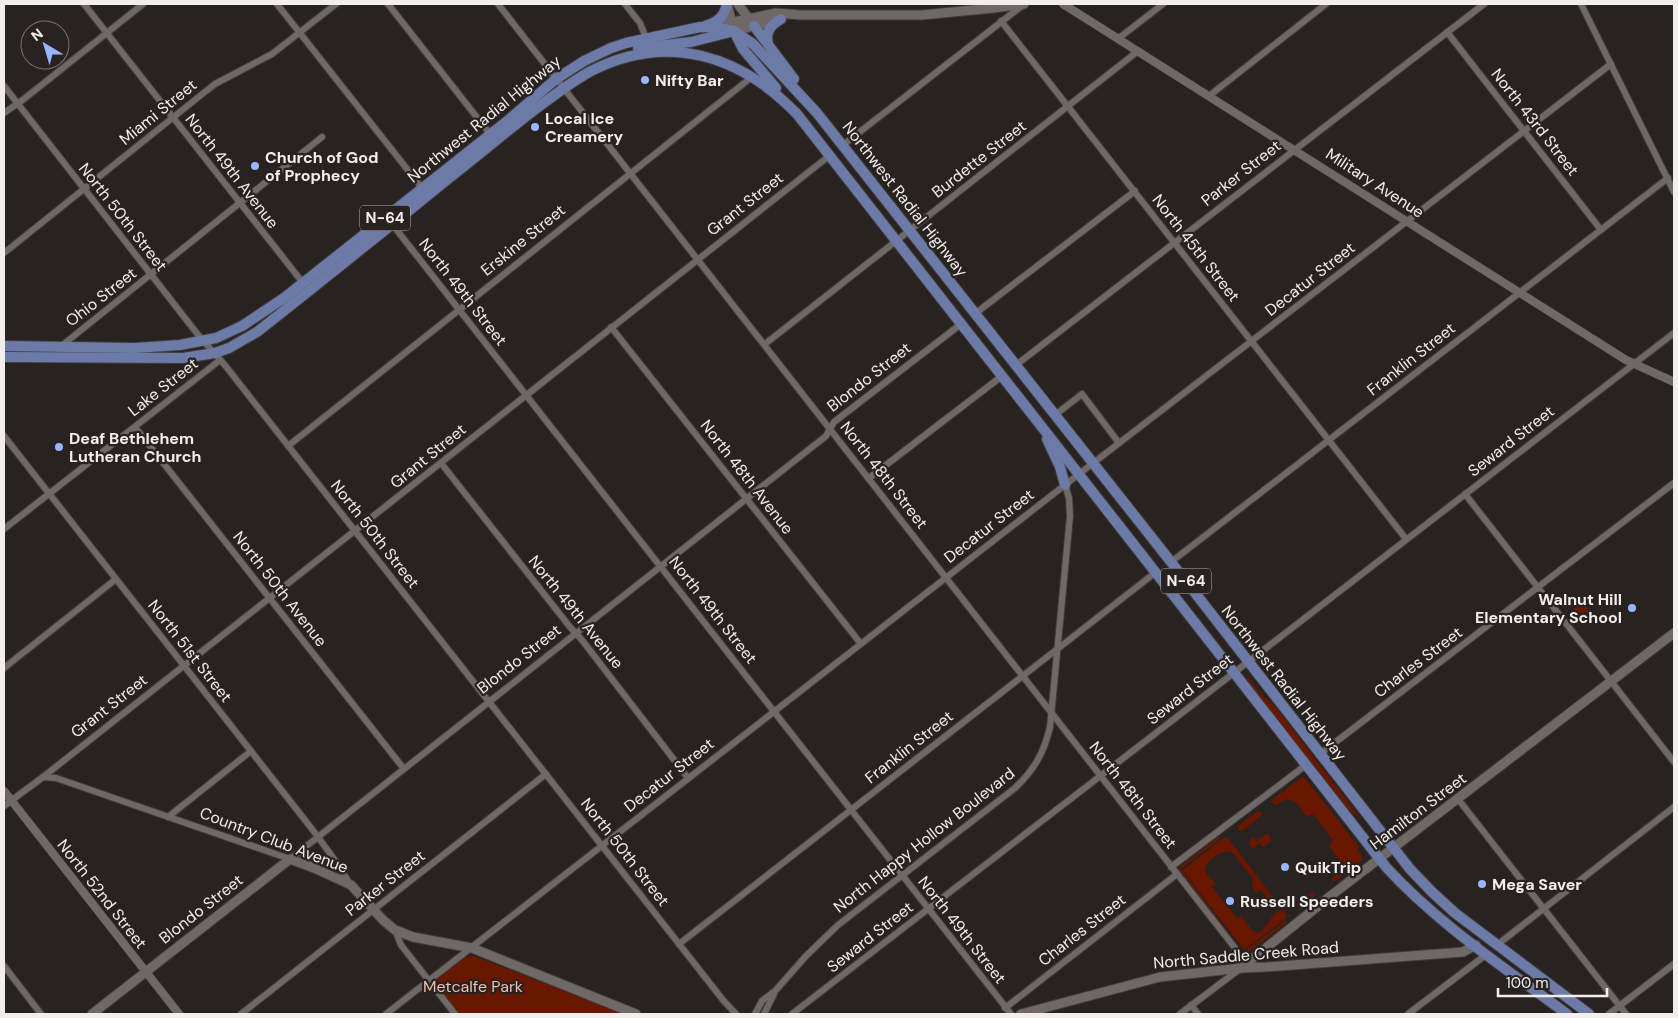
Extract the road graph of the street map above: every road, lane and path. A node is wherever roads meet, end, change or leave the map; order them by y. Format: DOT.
graph roads {
  1 [pos="84,4"];
  2 [pos="143,4"];
  3 [pos="278,4"];
  4 [pos="336,4"];
  5 [pos="388,4"];
  6 [pos="498,4"];
  7 [pos="624,4"];
  8 [pos="727,4"];
  9 [pos="738,4"];
  10 [pos="1024,4"];
  11 [pos="1063,4"];
  12 [pos="1163,4"];
  13 [pos="1326,4"];
  14 [pos="1484,4"];
  15 [pos="1582,4"];
  16 [pos="801,15"];
  17 [pos="781,20"];
  18 [pos="1001,21"];
  19 [pos="752,22"];
  20 [pos="705,27"];
  21 [pos="733,27"];
  22 [pos="300,32"];
  23 [pos="1447,32"];
  24 [pos="107,33"];
  25 [pos="646,38"];
  26 [pos="1119,38"];
  27 [pos="769,44"];
  28 [pos="1138,51"];
  29 [pos="606,64"];
  30 [pos="1611,64"];
  31 [pos="753,76"];
  32 [pos="556,79"];
  33 [pos="4,86"];
  34 [pos="564,88"];
  35 [pos="1209,96"];
  36 [pos="17,103"];
  37 [pos="1068,106"];
  38 [pos="4,113"];
  39 [pos="817,113"];
  40 [pos="796,114"];
  41 [pos="173,118"];
  42 [pos="1525,130"];
  43 [pos="490,134"];
  44 [pos="322,137"];
  45 [pos="843,144"];
  46 [pos="1294,150"];
  47 [pos="829,156"];
  48 [pos="630,173"];
  49 [pos="1668,178"];
  50 [pos="422,188"];
  51 [pos="84,189"];
  52 [pos="1135,191"];
  53 [pos="1674,192"];
  54 [pos="240,203"];
  55 [pos="1407,221"];
  56 [pos="392,224"];
  57 [pos="911,230"];
  58 [pos="1601,230"];
  59 [pos="896,241"];
  60 [pos="1175,242"];
  61 [pos="4,253"];
  62 [pos="697,258"];
  63 [pos="151,274"];
  64 [pos="303,283"];
  65 [pos="1519,293"];
  66 [pos="459,309"];
  67 [pos="976,313"];
  68 [pos="961,324"];
  69 [pos="611,327"];
  70 [pos="1674,333"];
  71 [pos="203,341"];
  72 [pos="1252,341"];
  73 [pos="764,344"];
  74 [pos="4,346"];
  75 [pos="60,347"];
  76 [pos="4,357"];
  77 [pos="218,357"];
  78 [pos="1634,364"];
  79 [pos="1016,365"];
  80 [pos="1002,376"];
  81 [pos="1674,382"];
  82 [pos="526,395"];
  83 [pos="1055,415"];
  84 [pos="1036,419"];
  85 [pos="135,427"];
  86 [pos="831,428"];
  87 [pos="4,436"];
  88 [pos="1329,440"];
  89 [pos="1119,442"];
  90 [pos="288,446"];
  91 [pos="441,463"];
  92 [pos="1093,463"];
  93 [pos="1079,474"];
  94 [pos="869,478"];
  95 [pos="1674,483"];
  96 [pos="1065,484"];
  97 [pos="49,494"];
  98 [pos="1465,494"];
  99 [pos="746,499"];
  100 [pos="4,529"];
  101 [pos="355,531"];
  102 [pos="1406,539"];
  103 [pos="1171,562"];
  104 [pos="661,566"];
  105 [pos="1156,572"];
  106 [pos="946,577"];
  107 [pos="116,580"];
  108 [pos="1538,588"];
  109 [pos="269,598"];
  110 [pos="1674,633"];
  111 [pos="576,634"];
  112 [pos="861,644"];
  113 [pos="1058,648"];
  114 [pos="1248,661"];
  115 [pos="183,665"];
  116 [pos="4,668"];
  117 [pos="1235,673"];
  118 [pos="1023,676"];
  119 [pos="1612,682"];
  120 [pos="489,702"];
  121 [pos="774,711"];
  122 [pos="1051,712"];
  123 [pos="251,751"];
  124 [pos="1320,754"];
  125 [pos="1674,762"];
  126 [pos="1306,765"];
  127 [pos="404,769"];
  128 [pos="546,774"];
  129 [pos="1101,776"];
  130 [pos="43,777"];
  131 [pos="688,778"];
  132 [pos="4,791"];
  133 [pos="1458,799"];
  134 [pos="11,801"];
  135 [pos="4,806"];
  136 [pos="1674,807"];
  137 [pos="851,810"];
  138 [pos="168,817"];
  139 [pos="317,836"];
  140 [pos="602,845"];
  141 [pos="1393,849"];
  142 [pos="290,859"];
  143 [pos="1380,859"];
  144 [pos="1171,867"];
  145 [pos="1177,874"];
  146 [pos="902,875"];
  147 [pos="351,885"];
  148 [pos="928,908"];
  149 [pos="374,909"];
  150 [pos="1544,909"];
  151 [pos="395,930"];
  152 [pos="679,944"];
  153 [pos="1476,946"];
  154 [pos="1498,946"];
  155 [pos="472,948"];
  156 [pos="1487,954"];
  157 [pos="1674,964"];
  158 [pos="4,966"];
  159 [pos="1242,968"];
  160 [pos="146,972"];
  161 [pos="429,981"];
  162 [pos="776,990"];
  163 [pos="723,1000"];
  164 [pos="1191,1005"];
  165 [pos="1620,1006"];
  166 [pos="1005,1008"];
  167 [pos="41,1014"];
  168 [pos="92,1014"];
  169 [pos="179,1014"];
  170 [pos="241,1014"];
  171 [pos="386,1014"];
  172 [pos="455,1014"];
  173 [pos="636,1014"];
  174 [pos="729,1014"];
  175 [pos="736,1014"];
  176 [pos="755,1014"];
  177 [pos="764,1014"];
  178 [pos="793,1014"];
  179 [pos="1011,1014"];
  180 [pos="1021,1014"];
  181 [pos="1180,1014"];
  182 [pos="1198,1014"];
  183 [pos="1408,1014"];
  184 [pos="1567,1014"];
  185 [pos="1589,1014"];
  186 [pos="1609,1014"];
  187 [pos="1626,1014"];
  1 -- 24 [label="street, North 49th Avenue"];
  2 -- 24 [label="street"];
  3 -- 22 [label="street"];
  4 -- 22 [label="street, Miami Street"];
  5 -- 43 [label="street"];
  6 -- 32 [label="street, North 48th Street"];
  7 -- 25 [label="street"];
  8 -- 20 [label="main road"];
  8 -- 21 [label="main road"];
  9 -- 19 [label="main road"];
  10 -- 16 [label="main road"];
  10 -- 18 [label="street"];
  11 -- 26 [label="street, Military Avenue"];
  12 -- 26 [label="street"];
  13 -- 35 [label="street"];
  14 -- 23 [label="street, Parker Street"];
  15 -- 30 [label="street"];
  16 -- 17 [label="main road"];
  16 -- 19 [label="main road"];
  17 -- 19 [label="main road"];
  17 -- 27 [label="main road"];
  18 -- 37 [label="street, North 45th Street"];
  18 -- 45 [label="street"];
  19 -- 21 [label="main road"];
  19 -- 27 [label="main road"];
  20 -- 21 [label="main road, Northwest Radial Highway / N-64"];
  20 -- 25 [label="main road, Northwest Radial Highway / N-64"];
  21 -- 29 [label="main road"];
  21 -- 39 [label="main road, Northwest Radial Highway / N-64"];
  21 -- 40 [label="main road"];
  22 -- 41 [label="street, Miami Street"];
  22 -- 50 [label="street"];
  23 -- 42 [label="street, North 43rd Street"];
  23 -- 46 [label="street, Parker Street"];
  24 -- 36 [label="street"];
  24 -- 41 [label="street, North 49th Avenue"];
  25 -- 32 [label="main road, Northwest Radial Highway / N-64"];
  26 -- 28 [label="street, Military Avenue"];
  27 -- 39 [label="main road"];
  28 -- 35 [label="street, Military Avenue"];
  28 -- 37 [label="street, Burdette Street"];
  29 -- 31 [label="main road, Northwest Radial Highway / N-64"];
  29 -- 34 [label="main road, Northwest Radial Highway / N-64"];
  30 -- 42 [label="street, Decatur Street"];
  30 -- 49 [label="street"];
  31 -- 40 [label="main road, Northwest Radial Highway / N-64"];
  31 -- 48 [label="street, Erskine Street"];
  32 -- 34 [label="street, North 48th Street"];
  32 -- 43 [label="main road, Northwest Radial Highway / N-64"];
  33 -- 36 [label="street, North 50th Street"];
  34 -- 48 [label="street, North 48th Street"];
  34 -- 56 [label="main road, Northwest Radial Highway / N-64"];
  35 -- 46 [label="street, Military Avenue"];
  36 -- 38 [label="street"];
  36 -- 51 [label="street, North 50th Street"];
  37 -- 52 [label="street, North 45th Street"];
  37 -- 57 [label="street, Burdette Street"];
  39 -- 45 [label="main road, Northwest Radial Highway / N-64"];
  40 -- 47 [label="main road, Northwest Radial Highway / N-64"];
  41 -- 51 [label="street, Miami Street"];
  41 -- 54 [label="street, North 49th Avenue"];
  42 -- 55 [label="street, Decatur Street"];
  42 -- 58 [label="street, North 43rd Street"];
  43 -- 50 [label="main road, Northwest Radial Highway / N-64"];
  44 -- 54 [label="street, Ohio Street"];
  45 -- 57 [label="main road, Northwest Radial Highway / N-64"];
  46 -- 55 [label="street, Military Avenue"];
  46 -- 60 [label="street, Parker Street"];
  47 -- 59 [label="main road, Northwest Radial Highway / N-64"];
  47 -- 62 [label="street, Grant Street"];
  48 -- 62 [label="street, North 48th Street"];
  48 -- 66 [label="street, Erskine Street"];
  49 -- 53 [label="street"];
  49 -- 58 [label="street, Franklin Street"];
  50 -- 64 [label="main road, Northwest Radial Highway / N-64"];
  51 -- 61 [label="street, Miami Street"];
  51 -- 63 [label="street, North 50th Street"];
  52 -- 60 [label="street, North 45th Street"];
  52 -- 67 [label="street"];
  54 -- 63 [label="street, Ohio Street"];
  54 -- 64 [label="street, North 49th Avenue"];
  55 -- 65 [label="street, Military Avenue"];
  55 -- 72 [label="street, Decatur Street"];
  56 -- 66 [label="street, North 49th Street"];
  56 -- 77 [label="main road, Northwest Radial Highway / N-64"];
  57 -- 59 [label="street, Burdette Street"];
  57 -- 67 [label="main road, Northwest Radial Highway / N-64"];
  58 -- 65 [label="street, Franklin Street"];
  59 -- 68 [label="main road, Northwest Radial Highway / N-64"];
  59 -- 73 [label="street, Burdette Street"];
  60 -- 72 [label="street, North 45th Street"];
  60 -- 79 [label="street, Parker Street"];
  62 -- 69 [label="street, Grant Street"];
  62 -- 73 [label="street, North 48th Street"];
  63 -- 71 [label="street, North 50th Street"];
  63 -- 75 [label="street, Ohio Street"];
  64 -- 71 [label="main road, Northwest Radial Highway / N-64"];
  65 -- 78 [label="street, Military Avenue"];
  65 -- 88 [label="street, Franklin Street"];
  66 -- 82 [label="street, North 49th Street"];
  66 -- 90 [label="street, Erskine Street"];
  67 -- 79 [label="main road, Northwest Radial Highway / N-64"];
  68 -- 80 [label="main road, Northwest Radial Highway / N-64"];
  68 -- 86 [label="street, Blondo Street"];
  69 -- 82 [label="street, Grant Street"];
  69 -- 99 [label="street, North 48th Avenue"];
  70 -- 78 [label="street, Seward Street"];
  71 -- 75 [label="main road, Northwest Radial Highway / N-64"];
  71 -- 77 [label="street, North 50th Street"];
  72 -- 88 [label="street, North 45th Street"];
  72 -- 89 [label="street, Decatur Street"];
  73 -- 86 [label="street, North 48th Street"];
  74 -- 75 [label="main road, Northwest Radial Highway / N-64"];
  76 -- 77 [label="main road, Northwest Radial Highway / N-64"];
  77 -- 85 [label="street, Lake Street"];
  77 -- 90 [label="street, North 50th Street"];
  78 -- 81 [label="street, Military Avenue"];
  78 -- 98 [label="street, Seward Street"];
  79 -- 83 [label="main road, Northwest Radial Highway / N-64"];
  80 -- 84 [label="main road, Northwest Radial Highway / N-64"];
  80 -- 94 [label="street"];
  82 -- 91 [label="street, Grant Street"];
  82 -- 104 [label="street, North 49th Street"];
  83 -- 89 [label="street"];
  83 -- 92 [label="main road, Northwest Radial Highway / N-64"];
  84 -- 93 [label="main road, Northwest Radial Highway / N-64"];
  84 -- 96 [label="main road"];
  85 -- 97 [label="street, Lake Street"];
  85 -- 109 [label="street, North 50th Avenue"];
  86 -- 94 [label="street, North 48th Street"];
  86 -- 99 [label="street, Blondo Street"];
  87 -- 97 [label="street, North 51st Street"];
  88 -- 102 [label="street, North 45th Street"];
  88 -- 103 [label="street, Franklin Street"];
  89 -- 92 [label="street, Decatur Street"];
  90 -- 101 [label="street, North 50th Street"];
  91 -- 101 [label="street, Grant Street"];
  91 -- 111 [label="street, North 49th Avenue"];
  92 -- 93 [label="street, Decatur Street"];
  92 -- 103 [label="main road, Northwest Radial Highway / N-64"];
  93 -- 96 [label="street, Decatur Street"];
  93 -- 105 [label="main road, Northwest Radial Highway / N-64"];
  94 -- 106 [label="street, North 48th Street"];
  95 -- 108 [label="street, Charles Street"];
  96 -- 106 [label="street, Decatur Street"];
  96 -- 113 [label="street, North Happy Hollow Boulevard"];
  97 -- 100 [label="street, Lake Street"];
  97 -- 107 [label="street, North 51st Street"];
  98 -- 102 [label="street, Seward Street"];
  98 -- 108 [label="street"];
  99 -- 104 [label="street, Blondo Street"];
  99 -- 112 [label="street, North 48th Avenue"];
  101 -- 109 [label="street, Grant Street"];
  101 -- 120 [label="street, North 50th Street"];
  102 -- 114 [label="street, Seward Street"];
  103 -- 114 [label="main road, Northwest Radial Highway / N-64"];
  104 -- 111 [label="street, Blondo Street"];
  104 -- 121 [label="street, North 49th Street"];
  105 -- 113 [label="street, Franklin Street"];
  105 -- 117 [label="main road, Northwest Radial Highway / N-64"];
  106 -- 112 [label="street, Decatur Street"];
  106 -- 118 [label="street, North 48th Street"];
  107 -- 115 [label="street, North 51st Street"];
  107 -- 116 [label="street"];
  108 -- 119 [label="street"];
  108 -- 124 [label="street, Charles Street"];
  109 -- 115 [label="street, Grant Street"];
  109 -- 127 [label="street, North 50th Avenue"];
  110 -- 119 [label="main road, Hamilton Street"];
  111 -- 120 [label="street, Blondo Street"];
  111 -- 131 [label="street, North 49th Avenue"];
  112 -- 121 [label="street, Decatur Street"];
  113 -- 118 [label="street, Franklin Street"];
  113 -- 122 [label="street, North Happy Hollow Boulevard"];
  114 -- 117 [label="street, Seward Street"];
  114 -- 124 [label="main road, Northwest Radial Highway / N-64"];
  115 -- 123 [label="street, North 51st Street"];
  115 -- 130 [label="street, Grant Street"];
  117 -- 126 [label="main road, Northwest Radial Highway / N-64"];
  117 -- 129 [label="street, Seward Street"];
  118 -- 122 [label="street, North 48th Street"];
  118 -- 137 [label="street, Franklin Street"];
  119 -- 125 [label="street"];
  119 -- 133 [label="main road, Hamilton Street"];
  120 -- 127 [label="street, Blondo Street"];
  120 -- 128 [label="street, North 50th Street"];
  121 -- 131 [label="street, Decatur Street"];
  121 -- 137 [label="street, North 49th Street"];
  122 -- 129 [label="street, North 48th Street"];
  122 -- 146 [label="street, North Happy Hollow Boulevard"];
  123 -- 138 [label="street"];
  123 -- 139 [label="street, North 51st Street"];
  124 -- 141 [label="main road, Northwest Radial Highway / N-64"];
  126 -- 143 [label="main road, Northwest Radial Highway / N-64"];
  126 -- 144 [label="street"];
  127 -- 139 [label="street, Blondo Street"];
  128 -- 140 [label="street, North 50th Street"];
  128 -- 149 [label="street, Parker Street"];
  129 -- 144 [label="street, North 48th Street"];
  129 -- 148 [label="street, Seward Street"];
  130 -- 134 [label="street"];
  130 -- 138 [label="street, Country Club Avenue"];
  131 -- 140 [label="street, Decatur Street"];
  132 -- 134 [label="street, North 52nd Street"];
  133 -- 141 [label="main road, Hamilton Street"];
  133 -- 150 [label="street"];
  134 -- 135 [label="street"];
  134 -- 160 [label="street, North 52nd Street"];
  136 -- 150 [label="street"];
  137 -- 146 [label="street, North 49th Street"];
  137 -- 152 [label="street, Franklin Street"];
  138 -- 142 [label="street, Country Club Avenue"];
  139 -- 142 [label="street, Blondo Street"];
  139 -- 147 [label="street, North 51st Street"];
  140 -- 152 [label="street, North 50th Street"];
  140 -- 155 [label="street, Decatur Street"];
  141 -- 143 [label="main road, Hamilton Street"];
  141 -- 154 [label="main road, Northwest Radial Highway / N-64"];
  142 -- 147 [label="main road, Country Club Avenue"];
  142 -- 160 [label="main road, Blondo Street"];
  143 -- 153 [label="main road, Northwest Radial Highway / N-64"];
  143 -- 159 [label="main road, Hamilton Street"];
  144 -- 145 [label="street, North 48th Street"];
  145 -- 159 [label="street, North 48th Street"];
  145 -- 166 [label="street, Charles Street"];
  146 -- 148 [label="street, North 49th Street"];
  146 -- 162 [label="street, North Happy Hollow Boulevard"];
  147 -- 149 [label="main road, Country Club Avenue"];
  148 -- 166 [label="street, North 49th Street"];
  148 -- 178 [label="street, Seward Street"];
  149 -- 151 [label="main road, Country Club Avenue"];
  149 -- 170 [label="street, Parker Street"];
  150 -- 154 [label="street"];
  150 -- 165 [label="street"];
  151 -- 155 [label="main road, Country Club Avenue"];
  151 -- 161 [label="street"];
  152 -- 163 [label="street, North 50th Street"];
  153 -- 156 [label="main road, Northwest Radial Highway / N-64"];
  153 -- 159 [label="main road, North Saddle Creek Road"];
  154 -- 185 [label="main road, Northwest Radial Highway / N-64"];
  155 -- 161 [label="street, Decatur Street"];
  155 -- 173 [label="main road, Country Club Avenue"];
  156 -- 183 [label="street"];
  156 -- 184 [label="main road, Northwest Radial Highway / N-64"];
  157 -- 165 [label="street"];
  158 -- 167 [label="street"];
  159 -- 164 [label="street, Hamilton Street"];
  159 -- 180 [label="main road, North Saddle Creek Road"];
  160 -- 168 [label="main road, Blondo Street"];
  160 -- 169 [label="street, North 52nd Street"];
  161 -- 171 [label="street, Decatur Street"];
  161 -- 172 [label="street"];
  162 -- 176 [label="street, North Happy Hollow Boulevard"];
  162 -- 177 [label="street, North Happy Hollow Boulevard"];
  163 -- 174 [label="street, North 50th Street"];
  163 -- 175 [label="street, North 50th Street"];
  164 -- 181 [label="street, Hamilton Street"];
  164 -- 182 [label="street"];
  165 -- 186 [label="street"];
  165 -- 187 [label="street"];
  166 -- 179 [label="street, North 49th Street"];
}
